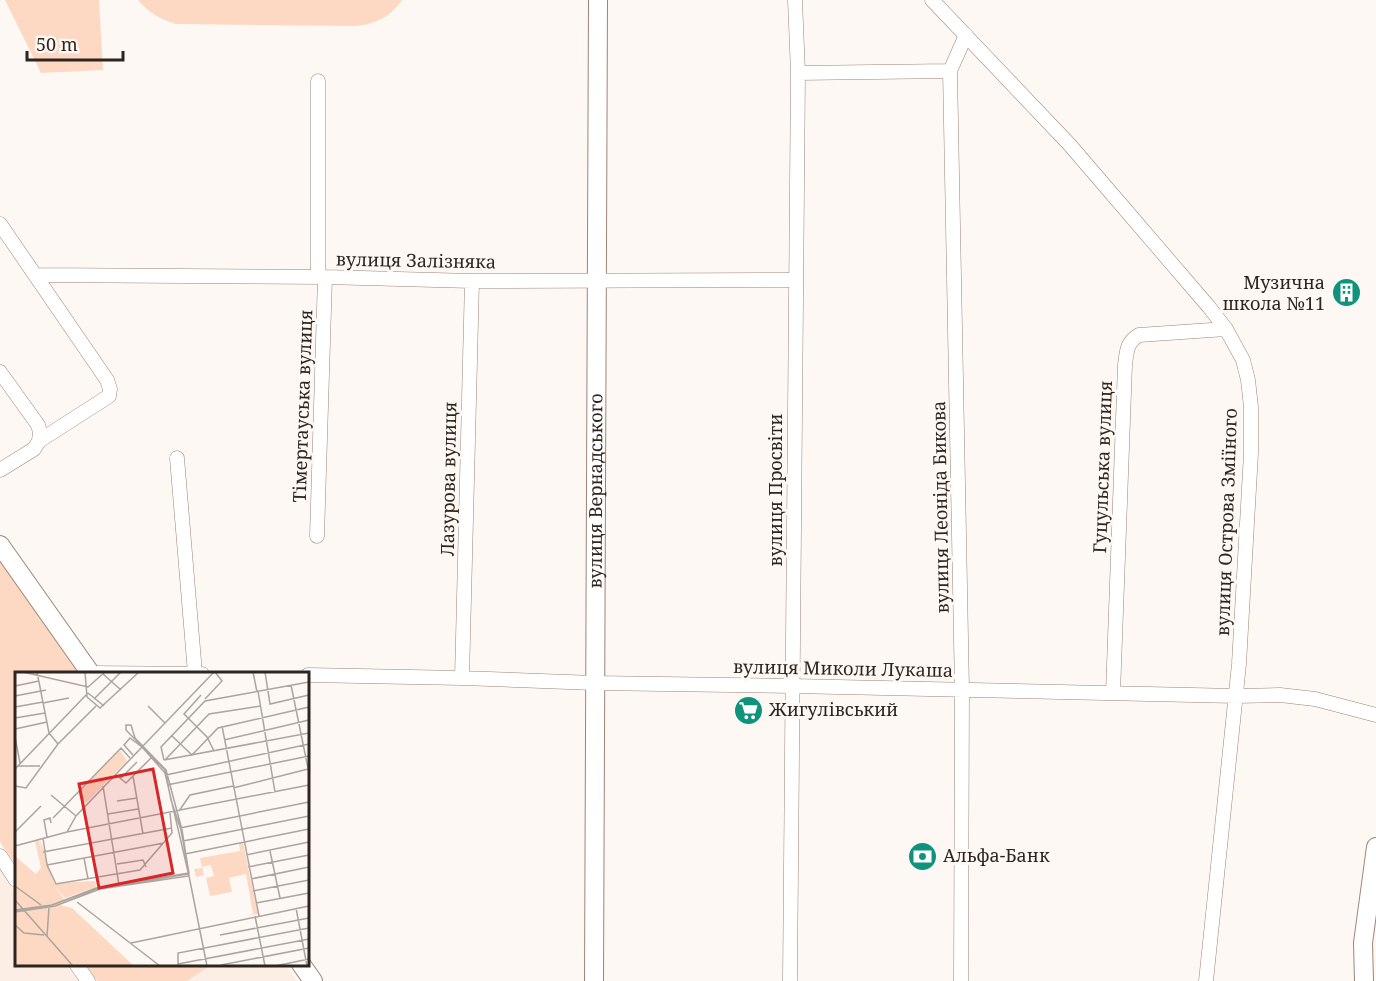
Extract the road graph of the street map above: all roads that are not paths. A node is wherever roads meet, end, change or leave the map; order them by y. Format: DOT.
graph roads {
  1 [pos="598,0"];
  2 [pos="795,0"];
  3 [pos="932,0"];
  4 [pos="966,35"];
  5 [pos="950,71"];
  6 [pos="798,73"];
  7 [pos="318,81"];
  8 [pos="0,224"];
  9 [pos="36,275"];
  10 [pos="321,277"];
  11 [pos="796,280"];
  12 [pos="472,281"];
  13 [pos="597,281"];
  14 [pos="1226,329"];
  15 [pos="0,372"];
  16 [pos="39,441"];
  17 [pos="177,458"];
  18 [pos="0,470"];
  19 [pos="317,536"];
  20 [pos="0,545"];
  21 [pos="90,672"];
  22 [pos="195,672"];
  23 [pos="309,675"];
  24 [pos="462,678"];
  25 [pos="595,683"];
  26 [pos="793,686"];
  27 [pos="962,690"];
  28 [pos="1113,693"];
  29 [pos="1236,696"];
  30 [pos="1376,715"];
  31 [pos="1376,847"];
  32 [pos="0,856"];
  33 [pos="15,878"];
  34 [pos="77,966"];
  35 [pos="302,966"];
  36 [pos="88,981"];
  37 [pos="313,981"];
  38 [pos="594,981"];
  39 [pos="790,981"];
  40 [pos="960,981"];
  41 [pos="1206,981"];
  42 [pos="1364,981"];
  1 -- 13 [label="street, вулиця Вернадського"];
  2 -- 6 [label="street, вулиця Просвіти"];
  3 -- 4 [label="street, вулиця Острова Зміїного"];
  4 -- 5 [label="street, вулиця Леоніда Бикова"];
  4 -- 14 [label="street, вулиця Острова Зміїного"];
  5 -- 6 [label="street"];
  5 -- 27 [label="street, вулиця Леоніда Бикова"];
  6 -- 11 [label="street, вулиця Просвіти"];
  7 -- 10 [label="street, Тімертауська вулиця"];
  8 -- 9 [label="street"];
  9 -- 10 [label="street, вулиця Залізняка"];
  9 -- 16 [label="street"];
  10 -- 12 [label="street, вулиця Залізняка"];
  10 -- 19 [label="street, Тімертауська вулиця"];
  11 -- 13 [label="street, вулиця Залізняка"];
  11 -- 26 [label="street, вулиця Просвіти"];
  12 -- 13 [label="street, вулиця Залізняка"];
  12 -- 24 [label="street, Лазурова вулиця"];
  13 -- 25 [label="street, вулиця Вернадського"];
  14 -- 28 [label="street, Гуцульська вулиця"];
  14 -- 29 [label="street, вулиця Острова Зміїного"];
  15 -- 16 [label="street"];
  16 -- 18 [label="street"];
  17 -- 22 [label="street"];
  20 -- 21 [label="street"];
  23 -- 24 [label="street, вулиця Миколи Лукаша"];
  24 -- 25 [label="street, вулиця Миколи Лукаша"];
  25 -- 26 [label="street, вулиця Миколи Лукаша"];
  25 -- 38 [label="street, вулиця Вернадського"];
  26 -- 27 [label="street, вулиця Миколи Лукаша"];
  26 -- 39 [label="street, вулиця Просвіти"];
  27 -- 28 [label="street, вулиця Миколи Лукаша"];
  27 -- 40 [label="street, вулиця Леоніда Бикова"];
  28 -- 29 [label="street, вулиця Миколи Лукаша"];
  29 -- 30 [label="street, вулиця Миколи Лукаша"];
  29 -- 41 [label="street, вулиця Острова Зміїного"];
  31 -- 42 [label="street"];
  32 -- 33 [label="street"];
  34 -- 36 [label="street"];
  35 -- 37 [label="street"];
}
